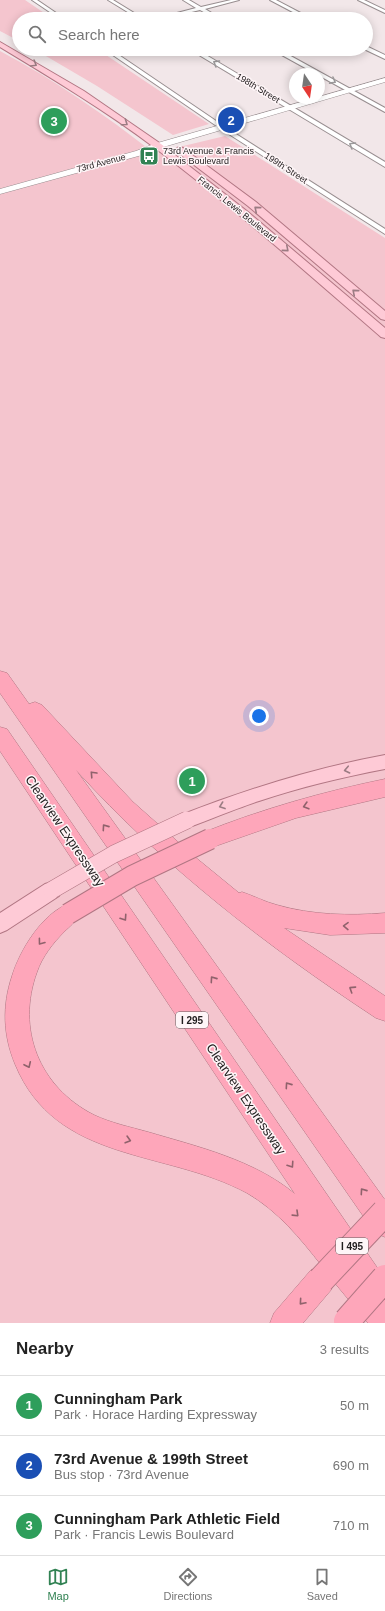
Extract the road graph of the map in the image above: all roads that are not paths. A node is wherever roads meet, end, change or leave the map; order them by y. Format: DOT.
graph roads {
  1 [pos="34,0"];
  2 [pos="110,0"];
  3 [pos="185,0"];
  4 [pos="237,0"];
  5 [pos="272,0"];
  6 [pos="360,0"];
  7 [pos="201,9"];
  8 [pos="52,12"];
  9 [pos="130,12"];
  10 [pos="188,12"];
  11 [pos="207,12"];
  12 [pos="296,12"];
  13 [pos="385,12"];
  14 [pos="0,37"];
  15 [pos="12,43"];
  16 [pos="0,44"];
  17 [pos="12,51"];
  18 [pos="373,52"];
  19 [pos="20,56"];
  20 [pos="35,56"];
  21 [pos="117,56"];
  22 [pos="204,56"];
  23 [pos="287,56"];
  24 [pos="385,58"];
  25 [pos="385,80"];
  26 [pos="87,86"];
  27 [pos="350,90"];
  28 [pos="106,99"];
  29 [pos="290,108"];
  30 [pos="385,110"];
  31 [pos="223,128"];
  32 [pos="170,143"];
  33 [pos="158,146"];
  34 [pos="385,165"];
  35 [pos="0,192"];
  36 [pos="384,229"];
  37 [pos="385,317"];
  38 [pos="385,334"];
  39 [pos="0,671"];
  40 [pos="0,678"];
  41 [pos="0,735"];
  42 [pos="385,762"];
  43 [pos="385,788"];
  44 [pos="182,859"];
  45 [pos="385,923"];
  46 [pos="0,924"];
  47 [pos="385,1010"];
  48 [pos="385,1212"];
  49 [pos="385,1223"];
  50 [pos="385,1278"];
  51 [pos="385,1304"];
  52 [pos="346,1322"];
  53 [pos="385,1322"];
  54 [pos="284,1323"];
  1 -- 8 [label="street"];
  2 -- 9 [label="street"];
  3 -- 7 [label="street"];
  4 -- 7 [label="street"];
  5 -- 12 [label="street"];
  6 -- 13 [label="street"];
  7 -- 10 [label="street"];
  7 -- 11 [label="street"];
  14 -- 15 [label="main road"];
  16 -- 17 [label="main road, Francis Lewis Boulevard, one-way"];
  18 -- 24 [label="street"];
  19 -- 33 [label="main road, Francis Lewis Boulevard, one-way"];
  20 -- 26 [label="main road"];
  21 -- 31 [label="street, 199th Street"];
  29 -- 22 [label="street, 198th Street, one-way"];
  23 -- 27 [label="street, one-way"];
  25 -- 27 [label="street, 73rd Avenue"];
  27 -- 29 [label="street, 73rd Avenue"];
  27 -- 30 [label="street"];
  28 -- 32 [label="main road, Francis Lewis Boulevard"];
  29 -- 31 [label="street, 73rd Avenue"];
  34 -- 29 [label="street, 198th Street, one-way"];
  31 -- 32 [label="street, 73rd Avenue"];
  31 -- 36 [label="street, 199th Street"];
  32 -- 33 [label="street, 73rd Avenue"];
  37 -- 32 [label="main road, Francis Lewis Boulevard, one-way"];
  33 -- 35 [label="street, 73rd Avenue"];
  33 -- 38 [label="main road, Francis Lewis Boulevard, one-way"];
  44 -- 39 [label="highway, one-way"];
  49 -- 40 [label="highway, one-way"];
  41 -- 51 [label="highway, Clearview Expressway / I 295, one-way"];
  42 -- 46 [label="main road, one-way, bridge"];
  43 -- 53 [label="highway, one-way, bridge"];
  45 -- 44 [label="highway, one-way"];
  47 -- 44 [label="highway, one-way"];
  48 -- 54 [label="highway, I 495, one-way, bridge"];
  50 -- 52 [label="highway, bridge"];
}
